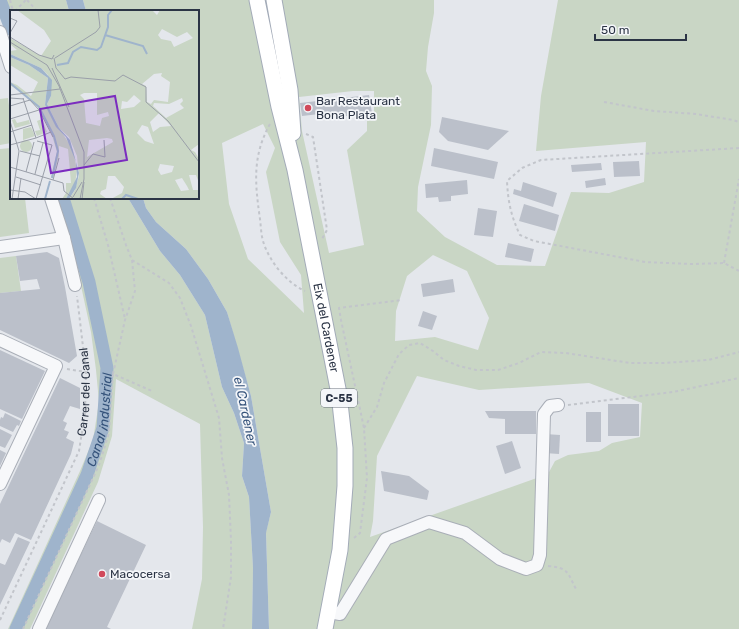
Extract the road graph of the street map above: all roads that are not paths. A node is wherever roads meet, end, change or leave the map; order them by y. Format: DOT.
graph roads {
  1 [pos="257,0"];
  2 [pos="269,0"];
  3 [pos="275,7"];
  4 [pos="0,32"];
  5 [pos="10,64"];
  6 [pos="295,170"];
  7 [pos="52,199"];
  8 [pos="64,238"];
  9 [pos="0,247"];
  10 [pos="75,285"];
  11 [pos="0,340"];
  12 [pos="558,405"];
  13 [pos="0,484"];
  14 [pos="99,500"];
  15 [pos="329,612"];
  16 [pos="39,629"];
  17 [pos="326,629"];
  1 -- 6 [label="main road, Eix del Cardener / C-55"];
  2 -- 3 [label="street"];
  3 -- 6 [label="main road, Eix del Cardener / C-55"];
  4 -- 5 [label="street"];
  6 -- 15 [label="main road, Eix del Cardener / C-55"];
  7 -- 8 [label="street"];
  8 -- 9 [label="street"];
  8 -- 10 [label="street"];
  11 -- 13 [label="street"];
  12 -- 15 [label="street"];
  14 -- 16 [label="street"];
  15 -- 17 [label="main road, Eix del Cardener / C-55"];
}
